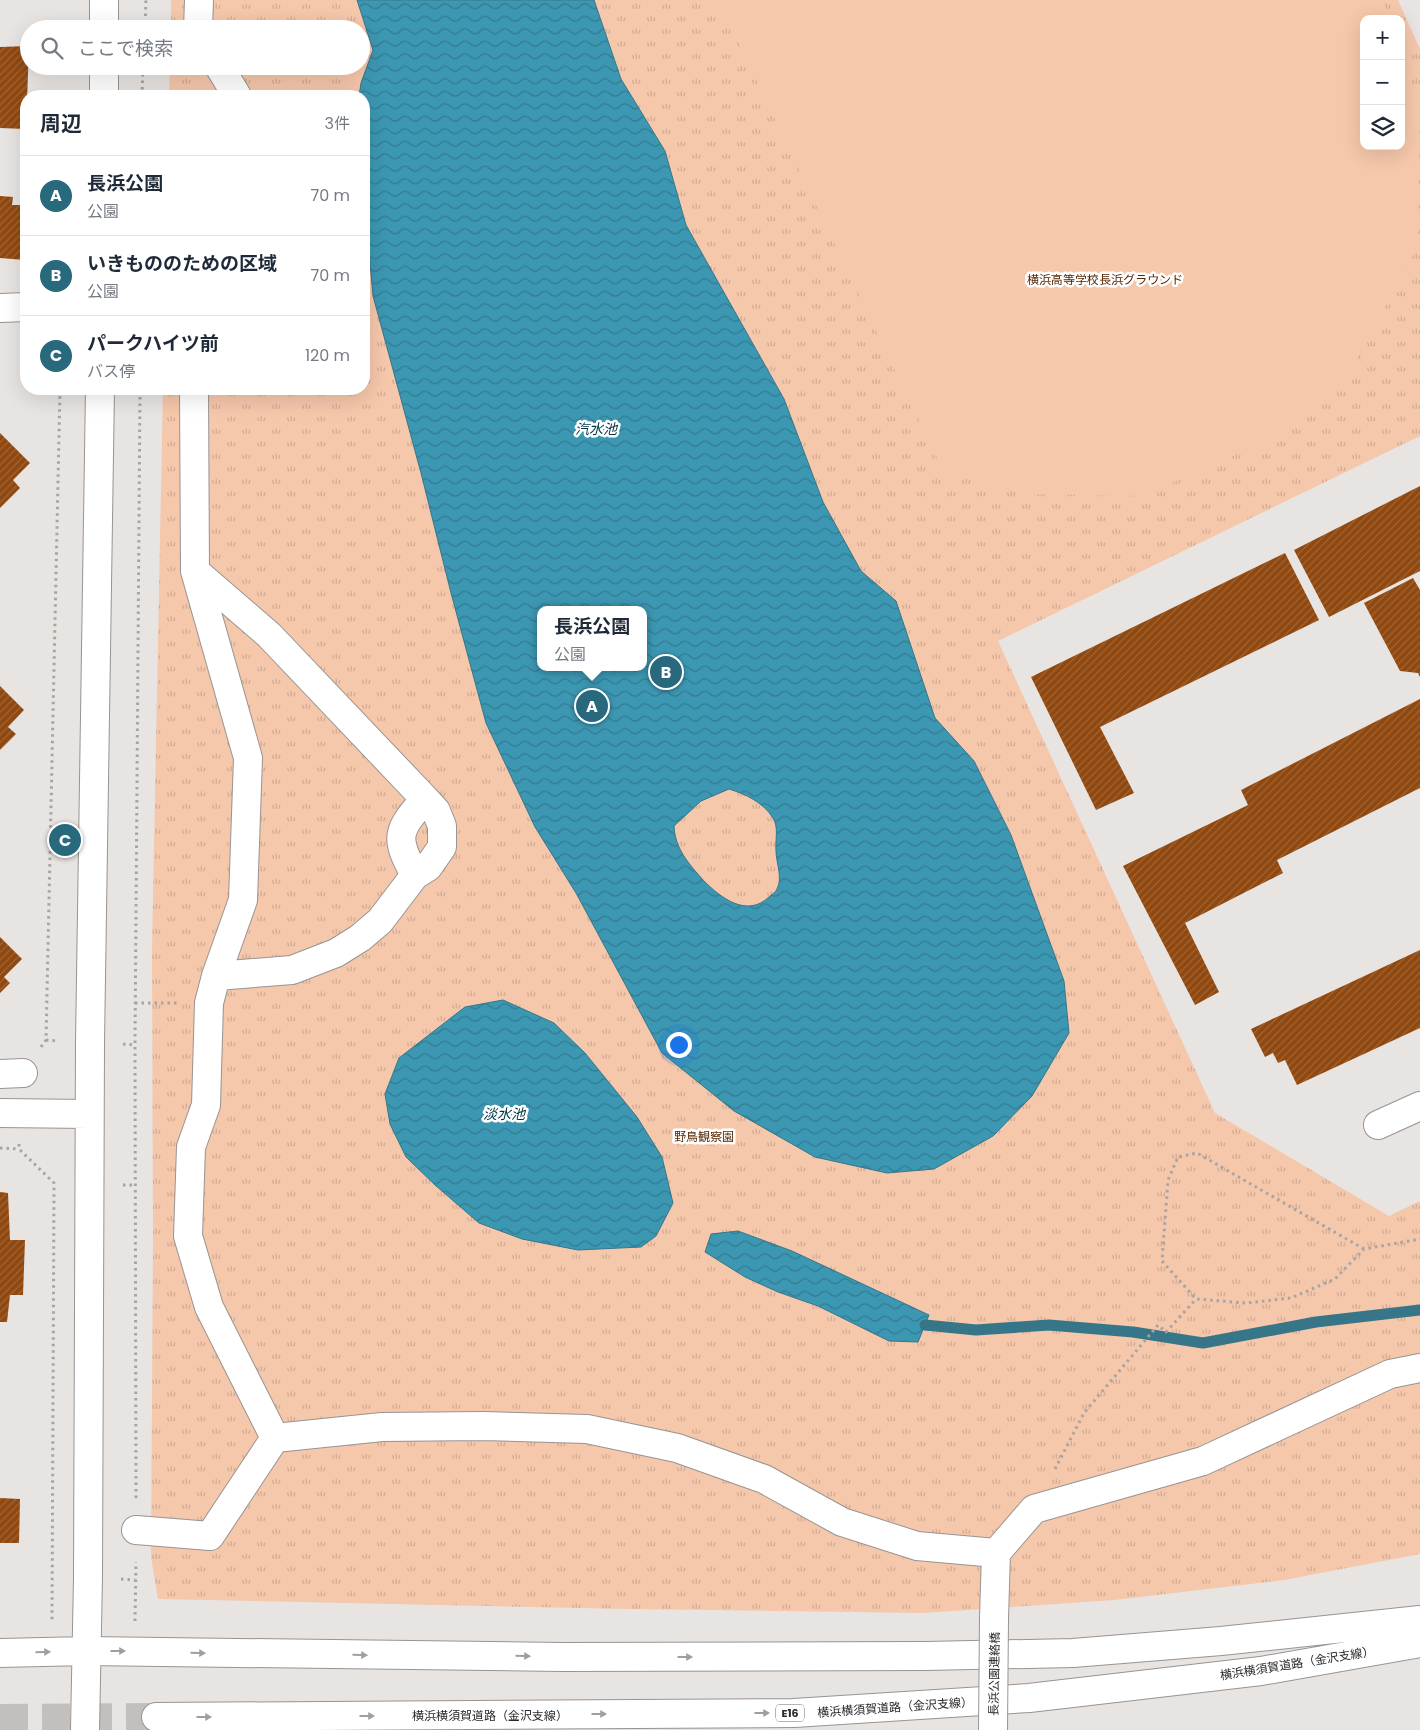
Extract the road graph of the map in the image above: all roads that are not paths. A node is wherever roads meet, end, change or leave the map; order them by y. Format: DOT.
graph roads {
  1 [pos="104,0"];
  2 [pos="199,0"];
  3 [pos="104,20"];
  4 [pos="198,20"];
  5 [pos="104,75"];
  6 [pos="224,75"];
  7 [pos="104,90"];
  8 [pos="233,90"];
  9 [pos="20,307"];
  10 [pos="0,308"];
  11 [pos="100,395"];
  12 [pos="194,395"];
  13 [pos="195,571"];
  14 [pos="425,799"];
  15 [pos="415,875"];
  16 [pos="216,976"];
  17 [pos="1420,1106"];
  18 [pos="0,1113"];
  19 [pos="89,1114"];
  20 [pos="1378,1125"];
  21 [pos="1420,1368"];
  22 [pos="275,1438"];
  23 [pos="136,1530"];
  24 [pos="996,1553"];
  25 [pos="1420,1620"];
  26 [pos="1420,1644"];
  27 [pos="86,1651"];
  28 [pos="0,1653"];
  29 [pos="156,1717"];
  30 [pos="85,1730"];
  31 [pos="993,1730"];
  1 -- 3 [label="main road"];
  2 -- 4 [label="main road"];
  5 -- 7 [label="main road"];
  6 -- 8 [label="main road"];
  9 -- 10 [label="main road"];
  11 -- 19 [label="main road"];
  12 -- 13 [label="main road"];
  13 -- 14 [label="main road"];
  13 -- 16 [label="main road"];
  14 -- 15 [label="main road"];
  14 -- 15 [label="main road"];
  15 -- 16 [label="main road"];
  16 -- 22 [label="main road"];
  17 -- 20 [label="main road"];
  18 -- 19 [label="main road"];
  19 -- 27 [label="main road"];
  21 -- 24 [label="main road"];
  22 -- 23 [label="main road"];
  22 -- 24 [label="main road"];
  24 -- 31 [label="main road, 長浜公園連絡橋, bridge"];
  27 -- 25 [label="main road, one-way"];
  29 -- 26 [label="main road, 横浜横須賀道路（金沢支線） / E16, one-way"];
  28 -- 27 [label="main road, one-way"];
  27 -- 30 [label="main road"];
}
